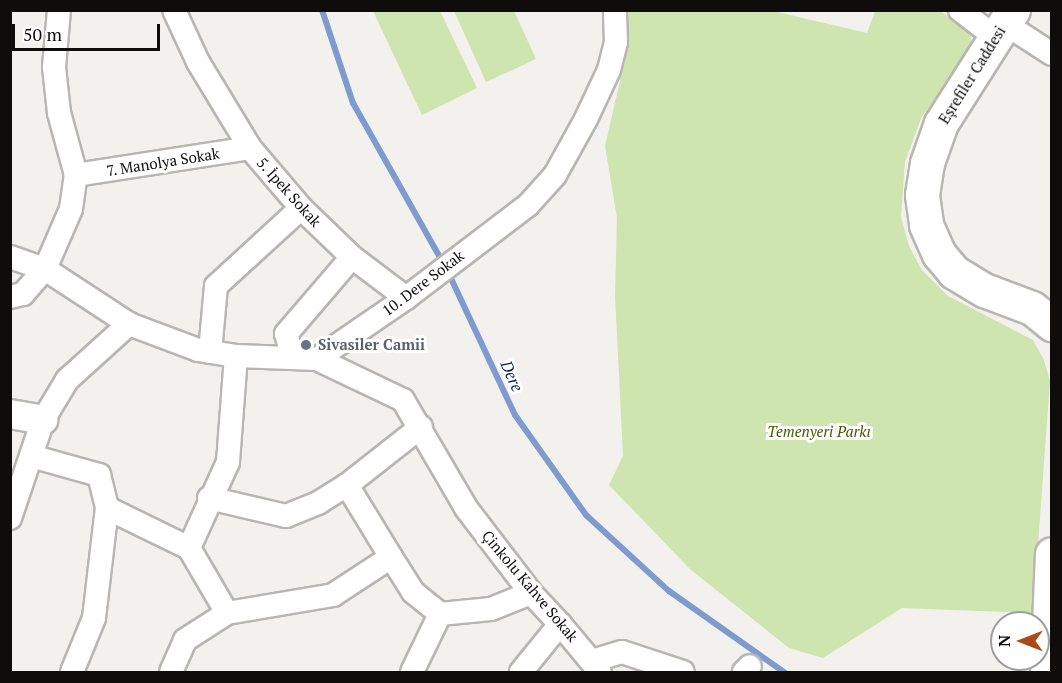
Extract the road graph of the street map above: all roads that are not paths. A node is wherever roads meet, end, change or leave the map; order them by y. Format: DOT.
graph roads {
  1 [pos="60,10"];
  2 [pos="174,10"];
  3 [pos="615,10"];
  4 [pos="960,10"];
  5 [pos="1004,23"];
  6 [pos="1052,54"];
  7 [pos="250,148"];
  8 [pos="76,175"];
  9 [pos="301,208"];
  10 [pos="10,257"];
  11 [pos="352,257"];
  12 [pos="45,269"];
  13 [pos="10,297"];
  14 [pos="406,298"];
  15 [pos="129,324"];
  16 [pos="1052,324"];
  17 [pos="210,352"];
  18 [pos="236,356"];
  19 [pos="293,358"];
  20 [pos="317,359"];
  21 [pos="10,414"];
  22 [pos="43,420"];
  23 [pos="421,427"];
  24 [pos="31,456"];
  25 [pos="347,485"];
  26 [pos="210,498"];
  27 [pos="107,508"];
  28 [pos="10,519"];
  29 [pos="189,548"];
  30 [pos="1052,554"];
  31 [pos="391,557"];
  32 [pos="531,593"];
  33 [pos="227,613"];
  34 [pos="440,614"];
  35 [pos="561,624"];
  36 [pos="596,667"];
  37 [pos="72,672"];
  38 [pos="171,672"];
  39 [pos="412,672"];
  40 [pos="521,672"];
  41 [pos="683,672"];
  42 [pos="1047,672"];
  1 -- 8 [label="street"];
  2 -- 7 [label="street, 5. İpek Sokak"];
  3 -- 14 [label="street, 10. Dere Sokak"];
  4 -- 5 [label="street"];
  5 -- 6 [label="street"];
  5 -- 16 [label="main road, Eşrefiler Caddesi"];
  7 -- 8 [label="street, 7. Manolya Sokak"];
  7 -- 9 [label="street, 5. İpek Sokak"];
  8 -- 12 [label="street"];
  9 -- 11 [label="street, 5. İpek Sokak"];
  9 -- 17 [label="street"];
  10 -- 12 [label="street, Çinkolu Kahve Sokak"];
  11 -- 14 [label="street, 5. İpek Sokak"];
  11 -- 19 [label="street"];
  12 -- 13 [label="street"];
  12 -- 15 [label="street, Çinkolu Kahve Sokak"];
  14 -- 20 [label="street, 10. Dere Sokak"];
  15 -- 17 [label="street, Çinkolu Kahve Sokak"];
  15 -- 22 [label="street"];
  17 -- 18 [label="street, Çinkolu Kahve Sokak"];
  18 -- 19 [label="street, Çinkolu Kahve Sokak"];
  18 -- 26 [label="street"];
  19 -- 20 [label="street, Çinkolu Kahve Sokak"];
  20 -- 23 [label="street, Çinkolu Kahve Sokak"];
  21 -- 22 [label="street"];
  22 -- 24 [label="street"];
  23 -- 25 [label="street"];
  23 -- 32 [label="street, Çinkolu Kahve Sokak"];
  24 -- 27 [label="street"];
  24 -- 28 [label="street"];
  25 -- 26 [label="street"];
  25 -- 31 [label="street"];
  26 -- 29 [label="street"];
  27 -- 29 [label="street"];
  27 -- 37 [label="street"];
  29 -- 33 [label="street"];
  30 -- 42 [label="main road"];
  31 -- 33 [label="street"];
  31 -- 34 [label="street"];
  32 -- 34 [label="street"];
  32 -- 35 [label="street, Çinkolu Kahve Sokak"];
  33 -- 38 [label="street"];
  34 -- 39 [label="street"];
  35 -- 36 [label="street, Çinkolu Kahve Sokak"];
  35 -- 40 [label="street"];
  36 -- 41 [label="street"];
}
